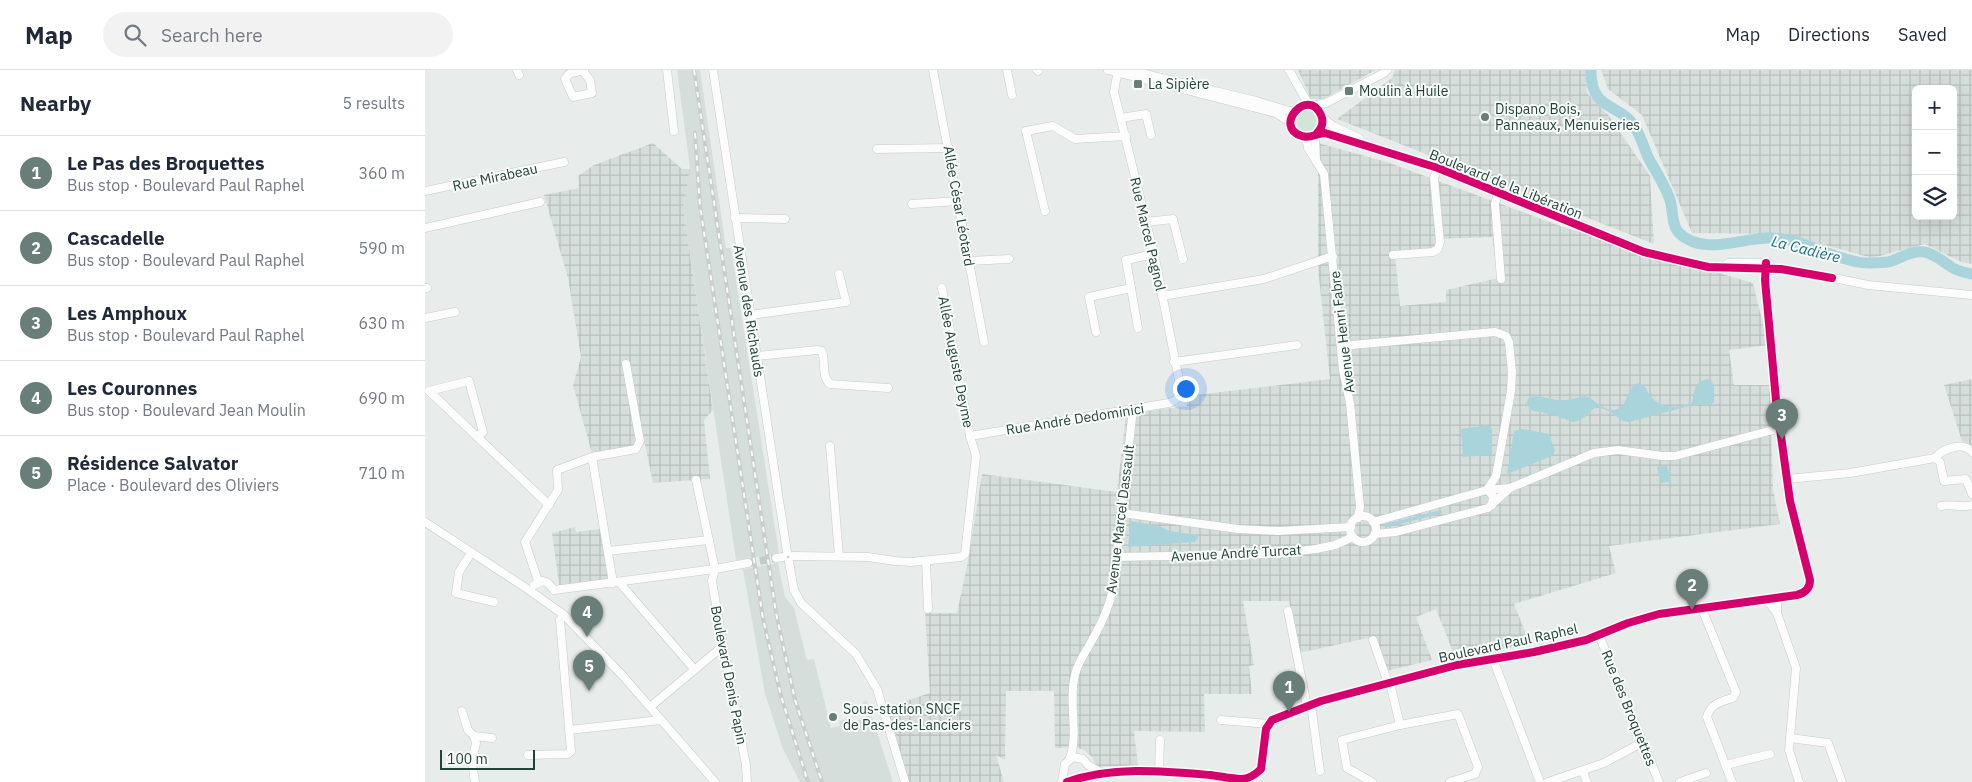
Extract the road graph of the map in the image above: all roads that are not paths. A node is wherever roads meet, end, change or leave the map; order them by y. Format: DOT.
graph roads {
  1 [pos="667,70"];
  2 [pos="713,70"];
  3 [pos="933,70"];
  4 [pos="1007,70"];
  5 [pos="1108,70"];
  6 [pos="1129,70"];
  7 [pos="1289,70"];
  8 [pos="1387,70"];
  9 [pos="1118,71"];
  10 [pos="1012,95"];
  11 [pos="1327,103"];
  12 [pos="1308,106"];
  13 [pos="1295,111"];
  14 [pos="1322,115"];
  15 [pos="1121,118"];
  16 [pos="1291,123"];
  17 [pos="674,131"];
  18 [pos="1316,134"];
  19 [pos="1151,135"];
  20 [pos="1126,136"];
  21 [pos="1306,137"];
  22 [pos="949,148"];
  23 [pos="877,149"];
  24 [pos="1381,149"];
  25 [pos="1316,160"];
  26 [pos="564,162"];
  27 [pos="1438,168"];
  28 [pos="425,191"];
  29 [pos="1498,193"];
  30 [pos="959,201"];
  31 [pos="540,202"];
  32 [pos="912,204"];
  33 [pos="1045,210"];
  34 [pos="735,218"];
  35 [pos="785,219"];
  36 [pos="1146,222"];
  37 [pos="425,228"];
  38 [pos="1154,254"];
  39 [pos="1393,255"];
  40 [pos="1333,256"];
  41 [pos="1009,259"];
  42 [pos="1183,259"];
  43 [pos="969,261"];
  44 [pos="1766,266"];
  45 [pos="839,274"];
  46 [pos="1501,279"];
  47 [pos="942,288"];
  48 [pos="1131,288"];
  49 [pos="1972,295"];
  50 [pos="1162,296"];
  51 [pos="455,312"];
  52 [pos="750,315"];
  53 [pos="425,318"];
  54 [pos="1138,328"];
  55 [pos="1096,332"];
  56 [pos="984,342"];
  57 [pos="1297,345"];
  58 [pos="1341,346"];
  59 [pos="756,356"];
  60 [pos="1174,362"];
  61 [pos="626,364"];
  62 [pos="888,388"];
  63 [pos="1179,397"];
  64 [pos="1133,409"];
  65 [pos="1780,428"];
  66 [pos="970,436"];
  67 [pos="477,437"];
  68 [pos="830,446"];
  69 [pos="1972,452"];
  70 [pos="592,457"];
  71 [pos="1935,458"];
  72 [pos="1787,479"];
  73 [pos="695,480"];
  74 [pos="1510,488"];
  75 [pos="1487,490"];
  76 [pos="1972,494"];
  77 [pos="549,504"];
  78 [pos="1492,506"];
  79 [pos="1941,506"];
  80 [pos="1972,506"];
  81 [pos="1122,512"];
  82 [pos="1366,519"];
  83 [pos="425,522"];
  84 [pos="1351,528"];
  85 [pos="1375,534"];
  86 [pos="1353,537"];
  87 [pos="709,540"];
  88 [pos="608,551"];
  89 [pos="471,552"];
  90 [pos="839,556"];
  91 [pos="786,557"];
  92 [pos="1117,557"];
  93 [pos="926,561"];
  94 [pos="748,563"];
  95 [pos="715,569"];
  96 [pos="538,582"];
  97 [pos="616,582"];
  98 [pos="529,590"];
  99 [pos="554,590"];
  100 [pos="1777,598"];
  101 [pos="1768,600"];
  102 [pos="494,602"];
  103 [pos="549,603"];
  104 [pos="1702,609"];
  105 [pos="928,610"];
  106 [pos="1288,611"];
  107 [pos="1777,613"];
  108 [pos="564,615"];
  109 [pos="1599,635"];
  110 [pos="1373,640"];
  111 [pos="723,646"];
  112 [pos="1493,659"];
  113 [pos="694,669"];
  114 [pos="1389,683"];
  115 [pos="1309,705"];
  116 [pos="650,707"];
  117 [pos="462,711"];
  118 [pos="661,720"];
  119 [pos="1221,720"];
  120 [pos="1269,724"];
  121 [pos="1400,726"];
  122 [pos="569,730"];
  123 [pos="475,736"];
  124 [pos="492,738"];
  125 [pos="1790,738"];
  126 [pos="1160,740"];
  127 [pos="1074,742"];
  128 [pos="1643,742"];
  129 [pos="1770,754"];
  130 [pos="528,755"];
  131 [pos="1080,757"];
  132 [pos="1070,758"];
  133 [pos="1088,765"];
  134 [pos="1726,765"];
  135 [pos="1065,771"];
  136 [pos="1321,771"];
  137 [pos="1159,772"];
  138 [pos="1583,772"];
  139 [pos="1706,772"];
  140 [pos="1101,773"];
  141 [pos="1079,778"];
  142 [pos="475,782"];
  143 [pos="715,782"];
  144 [pos="747,782"];
  145 [pos="905,782"];
  146 [pos="1062,782"];
  147 [pos="1067,782"];
  148 [pos="1372,782"];
  149 [pos="1450,782"];
  150 [pos="1540,782"];
  151 [pos="1547,782"];
  152 [pos="1587,782"];
  153 [pos="1659,782"];
  154 [pos="1680,782"];
  155 [pos="1732,782"];
  156 [pos="1799,782"];
  157 [pos="1842,782"];
  1 -- 17 [label="street"];
  2 -- 34 [label="street, Avenue des Richauds"];
  3 -- 22 [label="street, Allée César Léotard"];
  4 -- 10 [label="street"];
  5 -- 9 [label="street"];
  6 -- 13 [label="street"];
  7 -- 12 [label="street"];
  8 -- 11 [label="street"];
  9 -- 15 [label="street, Rue Marcel Pagnol"];
  9 -- 16 [label="street"];
  11 -- 12 [label="street"];
  11 -- 14 [label="street"];
  12 -- 13 [label="street"];
  12 -- 14 [label="street, Boulevard de la Libération"];
  13 -- 16 [label="street"];
  14 -- 18 [label="street"];
  14 -- 24 [label="street, Boulevard de la Libération"];
  15 -- 19 [label="street"];
  15 -- 20 [label="street, Rue Marcel Pagnol"];
  16 -- 21 [label="street"];
  18 -- 21 [label="street, Boulevard de la Libération"];
  18 -- 24 [label="street, Boulevard de la Libération"];
  18 -- 25 [label="street, Avenue Henri Fabre"];
  20 -- 33 [label="street"];
  20 -- 36 [label="street, Rue Marcel Pagnol"];
  21 -- 25 [label="street, Avenue Henri Fabre"];
  22 -- 23 [label="street"];
  22 -- 30 [label="street, Allée César Léotard"];
  24 -- 27 [label="street, Boulevard de la Libération"];
  25 -- 40 [label="street, Avenue Henri Fabre"];
  26 -- 28 [label="street, Rue Mirabeau"];
  27 -- 29 [label="street, Boulevard de la Libération"];
  27 -- 39 [label="street"];
  29 -- 44 [label="street, Boulevard de la Libération"];
  29 -- 46 [label="street"];
  30 -- 32 [label="street"];
  30 -- 43 [label="street, Allée César Léotard"];
  31 -- 37 [label="street"];
  34 -- 35 [label="street"];
  34 -- 52 [label="street, Avenue des Richauds"];
  36 -- 38 [label="street, Rue Marcel Pagnol"];
  36 -- 42 [label="street"];
  38 -- 48 [label="street"];
  38 -- 50 [label="street, Rue Marcel Pagnol"];
  40 -- 50 [label="street"];
  40 -- 58 [label="street, Avenue Henri Fabre"];
  41 -- 43 [label="street"];
  43 -- 56 [label="street, Allée César Léotard"];
  44 -- 49 [label="street, Boulevard de la Libération"];
  44 -- 65 [label="street, Boulevard Paul Raphel"];
  45 -- 52 [label="street"];
  47 -- 66 [label="street, Allée Auguste Deyme"];
  48 -- 54 [label="street"];
  48 -- 55 [label="street"];
  50 -- 60 [label="street, Rue Marcel Pagnol"];
  51 -- 53 [label="street"];
  52 -- 59 [label="street, Avenue des Richauds"];
  57 -- 60 [label="street"];
  58 -- 75 [label="street"];
  58 -- 82 [label="street, Avenue Henri Fabre"];
  59 -- 62 [label="street"];
  59 -- 91 [label="street, Avenue des Richauds"];
  60 -- 63 [label="street, Rue Marcel Pagnol"];
  61 -- 70 [label="street"];
  63 -- 64 [label="street, Rue André Dedominici"];
  64 -- 66 [label="street, Rue André Dedominici"];
  64 -- 81 [label="street, Avenue Marcel Dassault"];
  65 -- 72 [label="street, Boulevard Paul Raphel"];
  65 -- 74 [label="street"];
  66 -- 93 [label="street, Allée Auguste Deyme"];
  67 -- 67 [label="street"];
  67 -- 77 [label="street"];
  68 -- 90 [label="street"];
  69 -- 71 [label="street"];
  70 -- 77 [label="street"];
  70 -- 88 [label="street"];
  71 -- 72 [label="street"];
  71 -- 76 [label="street"];
  72 -- 100 [label="street, Boulevard Paul Raphel"];
  73 -- 87 [label="street, Boulevard Denis Papin"];
  74 -- 75 [label="street"];
  74 -- 78 [label="street"];
  75 -- 78 [label="street"];
  75 -- 82 [label="street"];
  77 -- 96 [label="street"];
  78 -- 85 [label="street"];
  79 -- 80 [label="street"];
  81 -- 84 [label="street, Avenue André Turcat"];
  81 -- 92 [label="street, Avenue Marcel Dassault"];
  82 -- 84 [label="street"];
  82 -- 85 [label="street"];
  83 -- 89 [label="street"];
  84 -- 86 [label="street"];
  85 -- 86 [label="street"];
  86 -- 92 [label="street, Avenue André Turcat"];
  87 -- 88 [label="street"];
  87 -- 95 [label="street, Boulevard Denis Papin"];
  88 -- 97 [label="street"];
  89 -- 98 [label="street"];
  89 -- 102 [label="street"];
  90 -- 91 [label="street, Allée Auguste Deyme"];
  90 -- 93 [label="street, Allée Auguste Deyme"];
  91 -- 145 [label="street, Avenue des Richauds"];
  92 -- 127 [label="street, Avenue Marcel Dassault"];
  93 -- 105 [label="street"];
  94 -- 95 [label="street"];
  95 -- 97 [label="street"];
  95 -- 111 [label="street, Boulevard Denis Papin"];
  96 -- 98 [label="street"];
  96 -- 99 [label="street"];
  97 -- 99 [label="street"];
  97 -- 113 [label="street"];
  98 -- 103 [label="street"];
  99 -- 103 [label="street"];
  100 -- 101 [label="street, Boulevard Paul Raphel"];
  100 -- 107 [label="street"];
  101 -- 104 [label="street, Boulevard Paul Raphel"];
  101 -- 107 [label="street"];
  103 -- 108 [label="street"];
  104 -- 109 [label="street, Boulevard Paul Raphel"];
  104 -- 134 [label="street"];
  106 -- 115 [label="street"];
  107 -- 125 [label="street"];
  108 -- 116 [label="street"];
  108 -- 122 [label="street"];
  109 -- 112 [label="street, Boulevard Paul Raphel"];
  109 -- 128 [label="street, Rue des Broquettes"];
  110 -- 114 [label="street"];
  111 -- 113 [label="street"];
  111 -- 144 [label="street, Boulevard Denis Papin"];
  112 -- 114 [label="street, Boulevard Paul Raphel"];
  112 -- 150 [label="street"];
  113 -- 116 [label="street"];
  114 -- 115 [label="street, Boulevard Paul Raphel"];
  114 -- 121 [label="street"];
  115 -- 120 [label="street, Boulevard Paul Raphel"];
  115 -- 136 [label="street"];
  116 -- 118 [label="street"];
  117 -- 123 [label="street"];
  118 -- 122 [label="street"];
  118 -- 143 [label="street"];
  119 -- 120 [label="street"];
  120 -- 137 [label="street"];
  121 -- 148 [label="street"];
  121 -- 149 [label="street"];
  122 -- 130 [label="street"];
  123 -- 124 [label="street"];
  123 -- 142 [label="street"];
  125 -- 156 [label="street"];
  125 -- 157 [label="street"];
  126 -- 137 [label="street"];
  127 -- 131 [label="street, Avenue Marcel Dassault"];
  127 -- 132 [label="street, Avenue Marcel Dassault"];
  128 -- 138 [label="street"];
  128 -- 153 [label="street, Rue des Broquettes"];
  129 -- 134 [label="street"];
  131 -- 132 [label="street"];
  131 -- 133 [label="street"];
  132 -- 135 [label="street"];
  133 -- 140 [label="street"];
  133 -- 141 [label="street"];
  134 -- 155 [label="street"];
  135 -- 141 [label="street"];
  135 -- 146 [label="street"];
  137 -- 140 [label="street"];
  138 -- 151 [label="street"];
  138 -- 152 [label="street"];
  139 -- 154 [label="street"];
  140 -- 141 [label="street"];
  141 -- 147 [label="street"];
}
